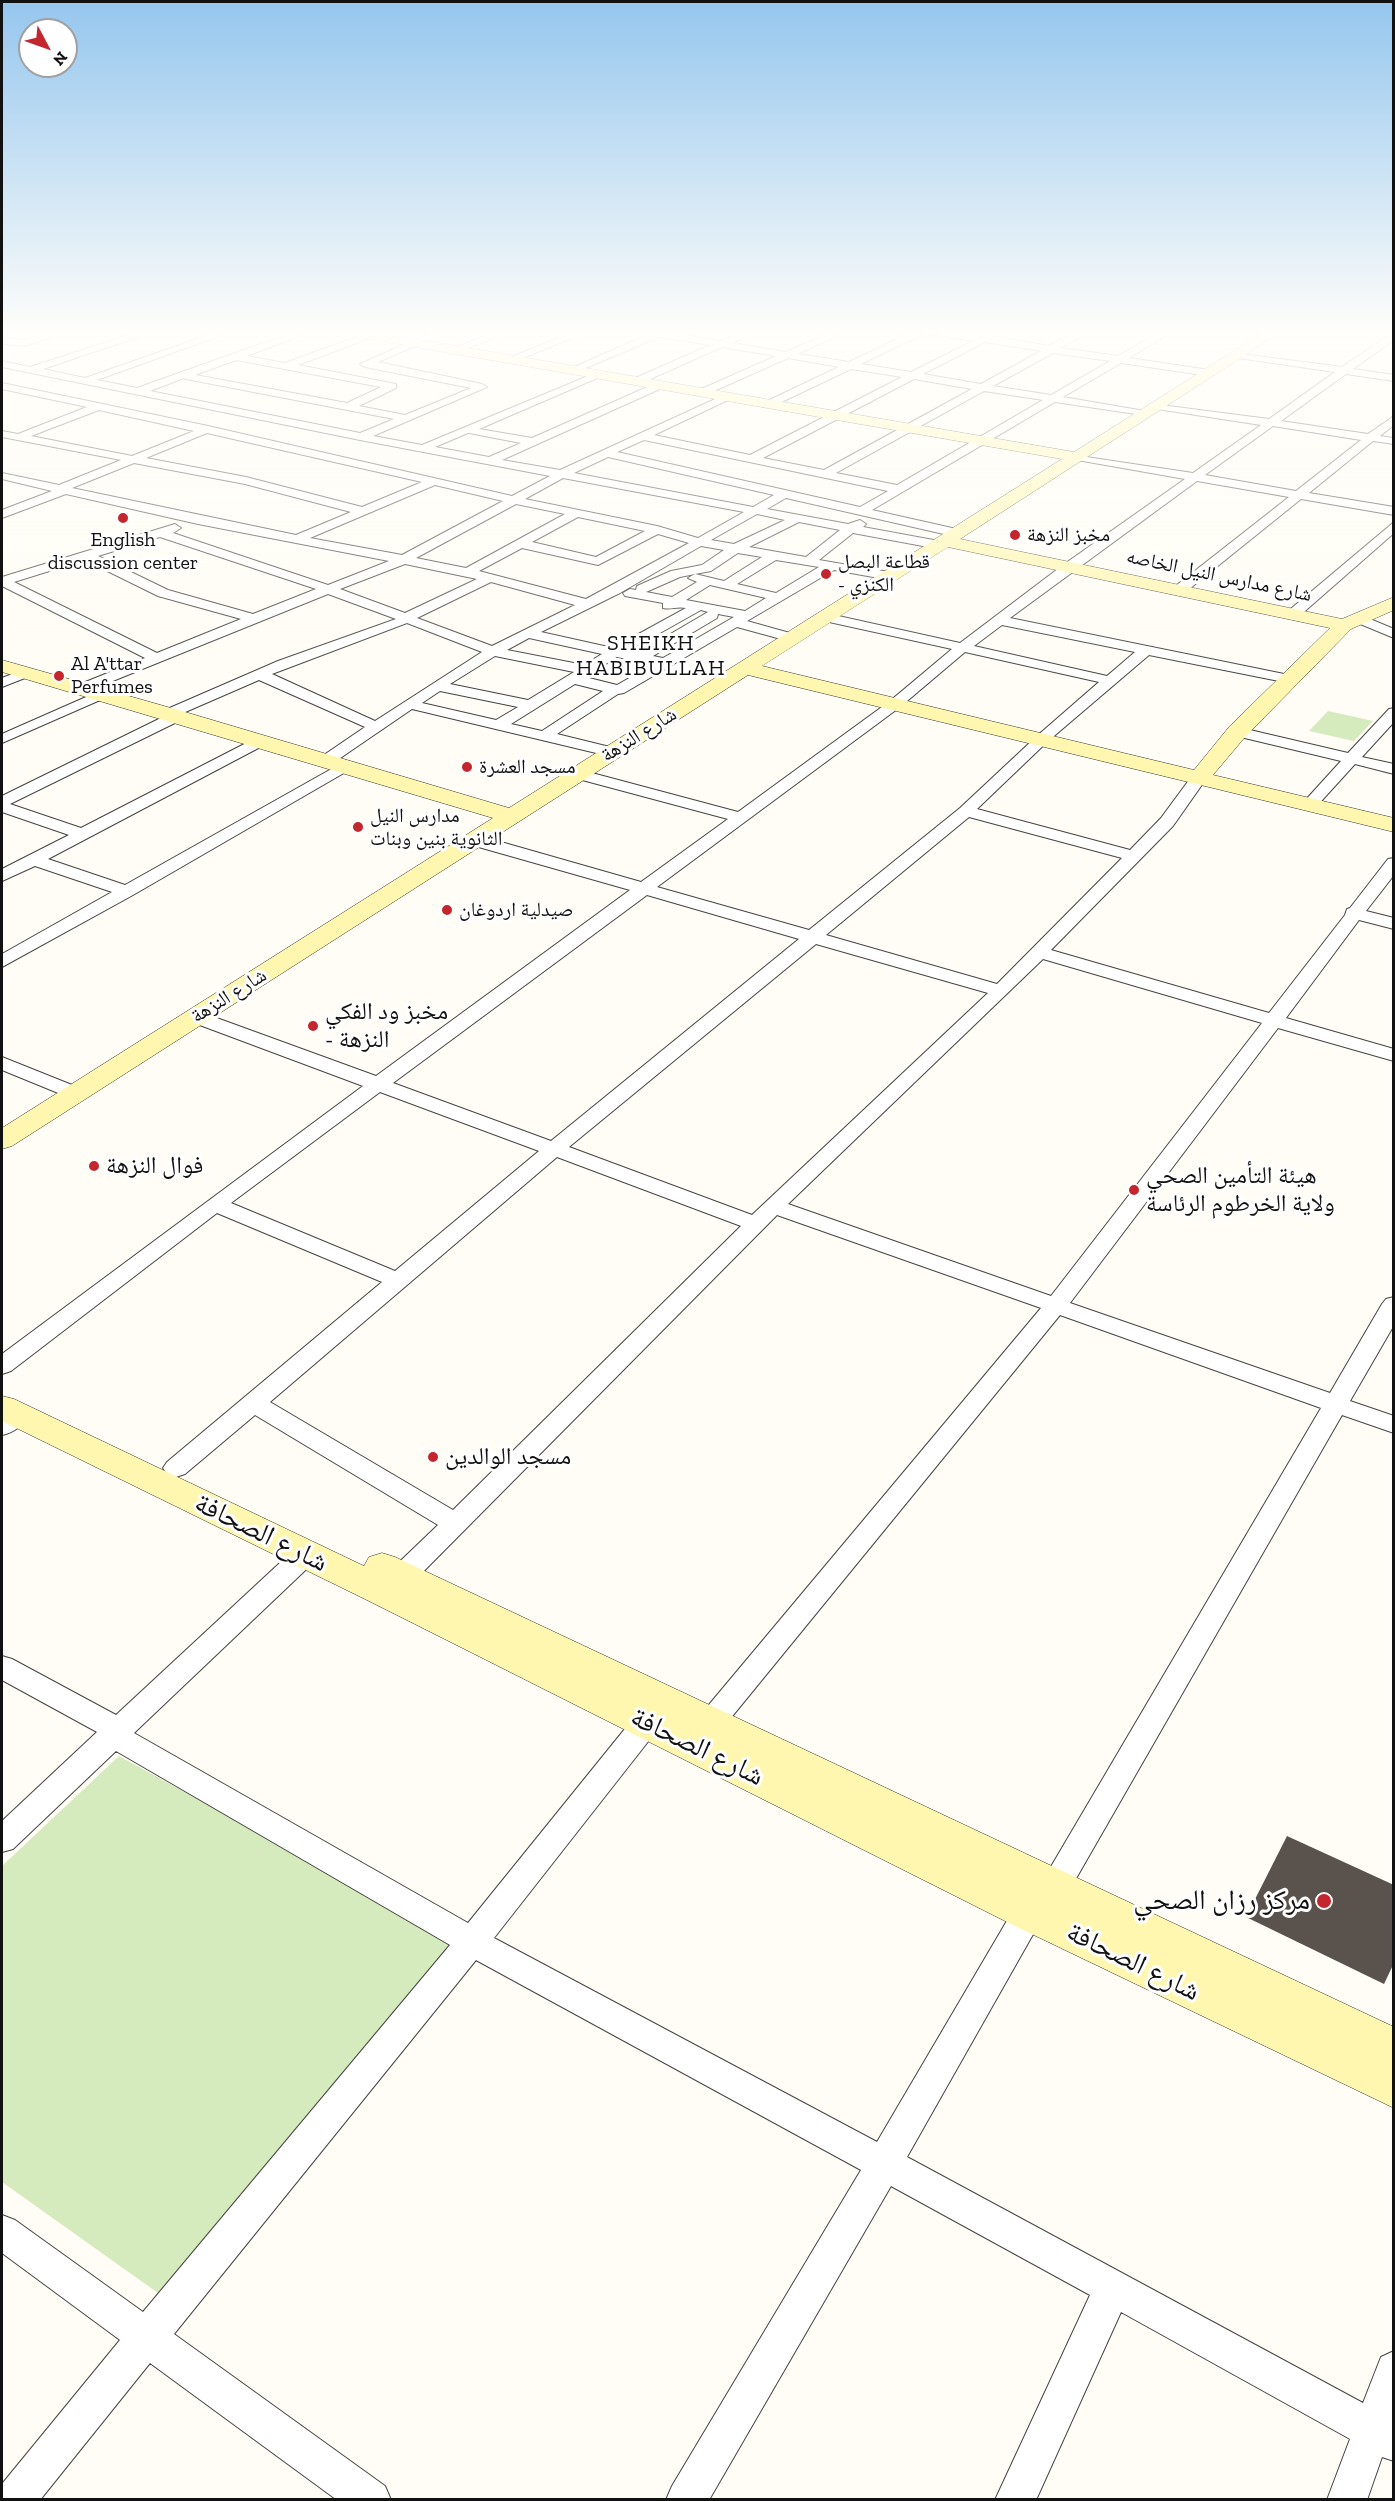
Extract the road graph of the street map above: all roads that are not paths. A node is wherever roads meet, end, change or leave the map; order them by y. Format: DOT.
graph roads {
  1 [pos="68,447"];
  2 [pos="166,447"];
  3 [pos="287,447"];
  4 [pos="358,447"];
  5 [pos="415,447"];
  6 [pos="426,447"];
  7 [pos="523,447"];
  8 [pos="619,447"];
  9 [pos="697,447"];
  10 [pos="775,447"];
  11 [pos="874,447"];
  12 [pos="968,447"];
  13 [pos="1013,447"];
  14 [pos="1093,447"];
  15 [pos="1238,447"];
  16 [pos="1359,447"];
  17 [pos="423,448"];
  18 [pos="605,453"];
  19 [pos="333,457"];
  20 [pos="1077,457"];
  21 [pos="753,458"];
  22 [pos="134,460"];
  23 [pos="490,461"];
  24 [pos="827,473"];
  25 [pos="560,475"];
  26 [pos="2,476"];
  27 [pos="1196,476"];
  28 [pos="432,482"];
  29 [pos="897,489"];
  30 [pos="62,490"];
  31 [pos="786,494"];
  32 [pos="1298,494"];
  33 [pos="513,500"];
  34 [pos="362,511"];
  35 [pos="862,511"];
  36 [pos="1394,511"];
  37 [pos="754,512"];
  38 [pos="576,513"];
  39 [pos="2,514"];
  40 [pos="880,515"];
  41 [pos="798,518"];
  42 [pos="198,520"];
  43 [pos="1394,526"];
  44 [pos="852,527"];
  45 [pos="723,529"];
  46 [pos="657,530"];
  47 [pos="162,533"];
  48 [pos="758,538"];
  49 [pos="297,539"];
  50 [pos="947,540"];
  51 [pos="699,542"];
  52 [pos="519,543"];
  53 [pos="735,549"];
  54 [pos="86,555"];
  55 [pos="773,556"];
  56 [pos="405,559"];
  57 [pos="759,565"];
  58 [pos="811,568"];
  59 [pos="1068,568"];
  60 [pos="468,572"];
  61 [pos="676,574"];
  62 [pos="890,576"];
  63 [pos="490,577"];
  64 [pos="2,581"];
  65 [pos="708,581"];
  66 [pos="726,585"];
  67 [pos="328,589"];
  68 [pos="615,590"];
  69 [pos="1178,591"];
  70 [pos="632,593"];
  71 [pos="777,597"];
  72 [pos="674,601"];
  73 [pos="1394,603"];
  74 [pos="586,604"];
  75 [pos="699,606"];
  76 [pos="722,610"];
  77 [pos="656,612"];
  78 [pos="1292,615"];
  79 [pos="825,617"];
  80 [pos="254,618"];
  81 [pos="405,618"];
  82 [pos="741,618"];
  83 [pos="998,620"];
  84 [pos="1351,622"];
  85 [pos="530,633"];
  86 [pos="1394,634"];
  87 [pos="641,638"];
  88 [pos="792,638"];
  89 [pos="664,643"];
  90 [pos="594,648"];
  91 [pos="688,649"];
  92 [pos="961,649"];
  93 [pos="1146,650"];
  94 [pos="493,651"];
  95 [pos="615,652"];
  96 [pos="157,658"];
  97 [pos="640,658"];
  98 [pos="665,663"];
  99 [pos="2,666"];
  100 [pos="745,668"];
  101 [pos="587,670"];
  102 [pos="25,673"];
  103 [pos="260,674"];
  104 [pos="573,679"];
  105 [pos="1289,679"];
  106 [pos="1108,680"];
  107 [pos="2,683"];
  108 [pos="436,686"];
  109 [pos="616,689"];
  110 [pos="93,691"];
  111 [pos="895,704"];
  112 [pos="412,705"];
  113 [pos="531,705"];
  114 [pos="1394,712"];
  115 [pos="174,714"];
  116 [pos="499,725"];
  117 [pos="377,727"];
  118 [pos="1237,732"];
  119 [pos="544,736"];
  120 [pos="2,739"];
  121 [pos="1042,739"];
  122 [pos="261,741"];
  123 [pos="613,752"];
  124 [pos="1350,759"];
  125 [pos="337,763"];
  126 [pos="1394,769"];
  127 [pos="577,774"];
  128 [pos="1198,779"];
  129 [pos="2,802"];
  130 [pos="1309,805"];
  131 [pos="2,807"];
  132 [pos="966,811"];
  133 [pos="512,816"];
  134 [pos="742,818"];
  135 [pos="1394,825"];
  136 [pos="84,834"];
  137 [pos="474,840"];
  138 [pos="1134,856"];
  139 [pos="34,860"];
  140 [pos="1394,863"];
  141 [pos="2,876"];
  142 [pos="646,889"];
  143 [pos="127,891"];
  144 [pos="1353,913"];
  145 [pos="1394,924"];
  146 [pos="812,936"];
  147 [pos="1038,952"];
  148 [pos="2,961"];
  149 [pos="1001,991"];
  150 [pos="196,1017"];
  151 [pos="1274,1020"];
  152 [pos="1394,1055"];
  153 [pos="2,1063"];
  154 [pos="379,1084"];
  155 [pos="75,1093"];
  156 [pos="2,1140"];
  157 [pos="554,1149"];
  158 [pos="215,1204"];
  159 [pos="773,1206"];
  160 [pos="757,1224"];
  161 [pos="399,1281"];
  162 [pos="1394,1304"];
  163 [pos="1056,1305"];
  164 [pos="2,1366"];
  165 [pos="253,1403"];
  166 [pos="1336,1404"];
  167 [pos="6,1408"];
  168 [pos="1394,1425"];
  169 [pos="176,1468"];
  170 [pos="455,1523"];
  171 [pos="306,1554"];
  172 [pos="402,1576"];
  173 [pos="2,1667"];
  174 [pos="655,1712"];
  175 [pos="117,1733"];
  176 [pos="702,1733"];
  177 [pos="2,1840"];
  178 [pos="1042,1899"];
  179 [pos="472,1942"];
  180 [pos="1393,2056"];
  181 [pos="884,2163"];
  182 [pos="2,2232"];
  183 [pos="1113,2287"];
  184 [pos="146,2337"];
  185 [pos="1394,2370"];
  186 [pos="1382,2436"];
  187 [pos="357,2495"];
  188 [pos="14,2499"];
  189 [pos="686,2499"];
  190 [pos="1016,2499"];
  191 [pos="1347,2499"];
  1 -- 22 [label="street"];
  2 -- 22 [label="street"];
  3 -- 19 [label="street"];
  4 -- 19 [label="street"];
  5 -- 17 [label="street"];
  6 -- 17 [label="street"];
  7 -- 23 [label="street"];
  8 -- 18 [label="street"];
  9 -- 21 [label="street"];
  10 -- 21 [label="street"];
  11 -- 24 [label="street"];
  12 -- 29 [label="street"];
  13 -- 20 [label="street"];
  14 -- 20 [label="street, شارع النزهة"];
  15 -- 27 [label="street"];
  16 -- 32 [label="street"];
  17 -- 23 [label="street"];
  18 -- 25 [label="street"];
  18 -- 31 [label="street"];
  19 -- 28 [label="street"];
  20 -- 27 [label="street"];
  20 -- 50 [label="street, شارع النزهة"];
  21 -- 24 [label="street"];
  22 -- 30 [label="street"];
  22 -- 34 [label="street"];
  23 -- 25 [label="street"];
  24 -- 29 [label="street"];
  25 -- 33 [label="street"];
  25 -- 37 [label="street"];
  26 -- 30 [label="street"];
  27 -- 32 [label="street"];
  27 -- 59 [label="street"];
  28 -- 33 [label="street"];
  28 -- 34 [label="street"];
  29 -- 35 [label="street"];
  30 -- 39 [label="street"];
  30 -- 42 [label="street"];
  31 -- 35 [label="street"];
  31 -- 37 [label="street"];
  32 -- 36 [label="street"];
  32 -- 69 [label="street"];
  33 -- 38 [label="street"];
  33 -- 56 [label="street"];
  34 -- 49 [label="street"];
  35 -- 40 [label="street"];
  37 -- 41 [label="street"];
  37 -- 45 [label="street"];
  38 -- 46 [label="street"];
  38 -- 52 [label="street"];
  40 -- 44 [label="street"];
  40 -- 50 [label="street"];
  41 -- 44 [label="street"];
  41 -- 48 [label="street"];
  42 -- 47 [label="street"];
  42 -- 49 [label="street"];
  43 -- 78 [label="street"];
  44 -- 50 [label="street"];
  44 -- 58 [label="street"];
  45 -- 48 [label="street"];
  45 -- 51 [label="street"];
  46 -- 51 [label="street"];
  46 -- 52 [label="street"];
  47 -- 54 [label="street"];
  47 -- 67 [label="street"];
  48 -- 53 [label="street"];
  49 -- 56 [label="street"];
  50 -- 59 [label="street, شارع مدارس النيل الخاصه"];
  50 -- 62 [label="street, شارع النزهة"];
  51 -- 53 [label="street"];
  51 -- 68 [label="street"];
  52 -- 60 [label="street"];
  53 -- 55 [label="street"];
  53 -- 61 [label="street"];
  54 -- 64 [label="street"];
  54 -- 80 [label="street"];
  55 -- 57 [label="street"];
  55 -- 58 [label="street"];
  56 -- 60 [label="street"];
  56 -- 67 [label="street"];
  57 -- 58 [label="street"];
  57 -- 66 [label="street"];
  58 -- 62 [label="street"];
  58 -- 71 [label="street"];
  59 -- 69 [label="street, شارع مدارس النيل الخاصه"];
  59 -- 83 [label="street"];
  60 -- 63 [label="street"];
  61 -- 65 [label="street"];
  61 -- 70 [label="street"];
  62 -- 79 [label="street, شارع النزهة"];
  63 -- 74 [label="street"];
  63 -- 81 [label="street"];
  64 -- 96 [label="street"];
  65 -- 66 [label="street"];
  65 -- 72 [label="street"];
  66 -- 71 [label="street"];
  67 -- 80 [label="street"];
  67 -- 81 [label="street"];
  68 -- 70 [label="street"];
  68 -- 74 [label="street"];
  69 -- 78 [label="street, شارع مدارس النيل الخاصه"];
  70 -- 72 [label="street"];
  71 -- 82 [label="street"];
  72 -- 75 [label="street"];
  72 -- 77 [label="street"];
  73 -- 84 [label="street"];
  74 -- 85 [label="street"];
  75 -- 76 [label="street"];
  75 -- 87 [label="street"];
  76 -- 82 [label="street"];
  76 -- 89 [label="street"];
  78 -- 84 [label="street, شارع مدارس النيل الخاصه"];
  79 -- 88 [label="street, شارع النزهة"];
  79 -- 92 [label="street"];
  80 -- 96 [label="street"];
  81 -- 94 [label="street"];
  81 -- 103 [label="street"];
  82 -- 88 [label="street"];
  82 -- 91 [label="street"];
  83 -- 92 [label="street"];
  83 -- 93 [label="street"];
  84 -- 86 [label="street"];
  84 -- 105 [label="street"];
  85 -- 90 [label="street"];
  85 -- 94 [label="street"];
  87 -- 89 [label="street"];
  87 -- 90 [label="street"];
  87 -- 95 [label="street"];
  88 -- 100 [label="street, شارع النزهة"];
  89 -- 91 [label="street"];
  89 -- 97 [label="street"];
  90 -- 95 [label="street"];
  91 -- 98 [label="street"];
  92 -- 106 [label="street"];
  92 -- 111 [label="street"];
  93 -- 105 [label="street"];
  93 -- 106 [label="street"];
  94 -- 101 [label="street"];
  94 -- 108 [label="street"];
  95 -- 97 [label="street"];
  95 -- 101 [label="street"];
  96 -- 110 [label="street"];
  97 -- 98 [label="street"];
  98 -- 109 [label="street"];
  99 -- 102 [label="street"];
  100 -- 111 [label="street"];
  100 -- 123 [label="street, شارع النزهة"];
  101 -- 104 [label="street"];
  102 -- 107 [label="street"];
  102 -- 110 [label="street"];
  103 -- 115 [label="street"];
  103 -- 117 [label="street"];
  104 -- 109 [label="street"];
  104 -- 113 [label="street"];
  105 -- 118 [label="street"];
  106 -- 121 [label="street"];
  108 -- 112 [label="street"];
  108 -- 113 [label="street"];
  109 -- 119 [label="street"];
  110 -- 115 [label="street"];
  110 -- 120 [label="street"];
  111 -- 121 [label="street"];
  111 -- 134 [label="street"];
  112 -- 116 [label="street"];
  112 -- 117 [label="street"];
  113 -- 116 [label="street"];
  114 -- 124 [label="street"];
  115 -- 122 [label="street"];
  115 -- 129 [label="street"];
  116 -- 119 [label="street"];
  117 -- 125 [label="street"];
  118 -- 124 [label="street"];
  118 -- 128 [label="street"];
  119 -- 123 [label="street"];
  121 -- 128 [label="street"];
  121 -- 132 [label="street"];
  122 -- 125 [label="street"];
  122 -- 136 [label="street"];
  123 -- 127 [label="street, شارع النزهة"];
  124 -- 126 [label="street"];
  124 -- 130 [label="street"];
  125 -- 133 [label="street"];
  125 -- 143 [label="street"];
  127 -- 133 [label="street, شارع النزهة"];
  127 -- 134 [label="street"];
  128 -- 130 [label="street"];
  128 -- 138 [label="street"];
  130 -- 135 [label="street"];
  131 -- 136 [label="street"];
  132 -- 138 [label="street"];
  132 -- 146 [label="street"];
  133 -- 137 [label="street, شارع النزهة"];
  134 -- 142 [label="street"];
  136 -- 139 [label="street"];
  137 -- 142 [label="street"];
  137 -- 150 [label="street, شارع النزهة"];
  138 -- 147 [label="street"];
  139 -- 141 [label="street"];
  139 -- 143 [label="street"];
  140 -- 144 [label="street"];
  142 -- 146 [label="street"];
  142 -- 154 [label="street"];
  143 -- 148 [label="street"];
  144 -- 145 [label="street"];
  144 -- 151 [label="street"];
  146 -- 149 [label="street"];
  146 -- 157 [label="street"];
  147 -- 149 [label="street"];
  147 -- 151 [label="street"];
  149 -- 159 [label="street"];
  150 -- 154 [label="street"];
  150 -- 155 [label="street, شارع النزهة"];
  151 -- 152 [label="street"];
  151 -- 163 [label="street"];
  153 -- 155 [label="street"];
  154 -- 157 [label="street"];
  154 -- 158 [label="street"];
  155 -- 156 [label="street, شارع النزهة"];
  157 -- 160 [label="street"];
  157 -- 161 [label="street"];
  158 -- 161 [label="street"];
  158 -- 164 [label="street"];
  159 -- 160 [label="street"];
  159 -- 163 [label="street"];
  160 -- 170 [label="street"];
  161 -- 165 [label="street"];
  162 -- 166 [label="street"];
  163 -- 166 [label="street"];
  163 -- 176 [label="street"];
  165 -- 169 [label="street"];
  165 -- 170 [label="street"];
  166 -- 168 [label="street"];
  166 -- 178 [label="street"];
  167 -- 169 [label="street, شارع الصحافة"];
  167 -- 171 [label="street, شارع الصحافة"];
  169 -- 172 [label="street, شارع الصحافة"];
  170 -- 172 [label="street"];
  171 -- 174 [label="street, شارع الصحافة"];
  171 -- 175 [label="street"];
  172 -- 174 [label="street, شارع الصحافة"];
  173 -- 175 [label="street"];
  174 -- 176 [label="street, شارع الصحافة"];
  174 -- 179 [label="street"];
  175 -- 177 [label="street"];
  175 -- 179 [label="street"];
  176 -- 178 [label="street, شارع الصحافة"];
  178 -- 180 [label="street, شارع الصحافة"];
  178 -- 181 [label="street"];
  179 -- 181 [label="street"];
  179 -- 184 [label="street"];
  181 -- 183 [label="street"];
  181 -- 189 [label="street"];
  182 -- 184 [label="street"];
  183 -- 186 [label="street"];
  183 -- 190 [label="street"];
  184 -- 187 [label="street"];
  184 -- 188 [label="street"];
  185 -- 186 [label="street"];
  186 -- 191 [label="street"];
}
